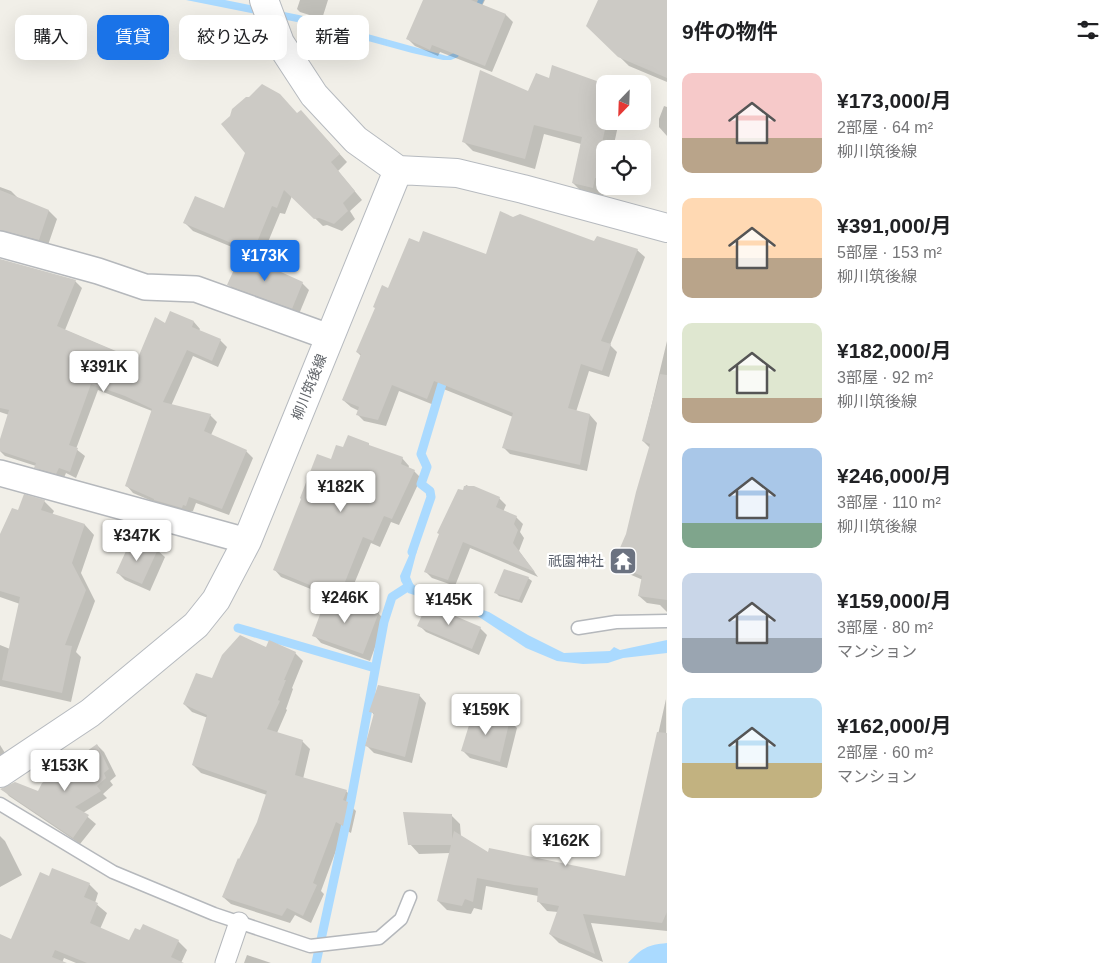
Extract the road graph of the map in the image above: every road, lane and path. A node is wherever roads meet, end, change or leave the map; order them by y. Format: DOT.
graph roads {
  1 [pos="264,0"];
  2 [pos="398,170"];
  3 [pos="667,228"];
  4 [pos="0,244"];
  5 [pos="329,337"];
  6 [pos="0,473"];
  7 [pos="247,541"];
  8 [pos="667,621"];
  9 [pos="578,628"];
  10 [pos="0,773"];
  11 [pos="0,804"];
  12 [pos="410,897"];
  13 [pos="239,922"];
  14 [pos="225,963"];
  1 -- 2 [label="main road"];
  2 -- 3 [label="main road"];
  2 -- 5 [label="main road, 柳川筑後線"];
  4 -- 5 [label="street"];
  5 -- 7 [label="main road, 柳川筑後線"];
  6 -- 7 [label="street"];
  7 -- 10 [label="main road, 柳川筑後線"];
  8 -- 9 [label="lane"];
  11 -- 13 [label="lane"];
  12 -- 13 [label="lane"];
  13 -- 14 [label="street"];
}
